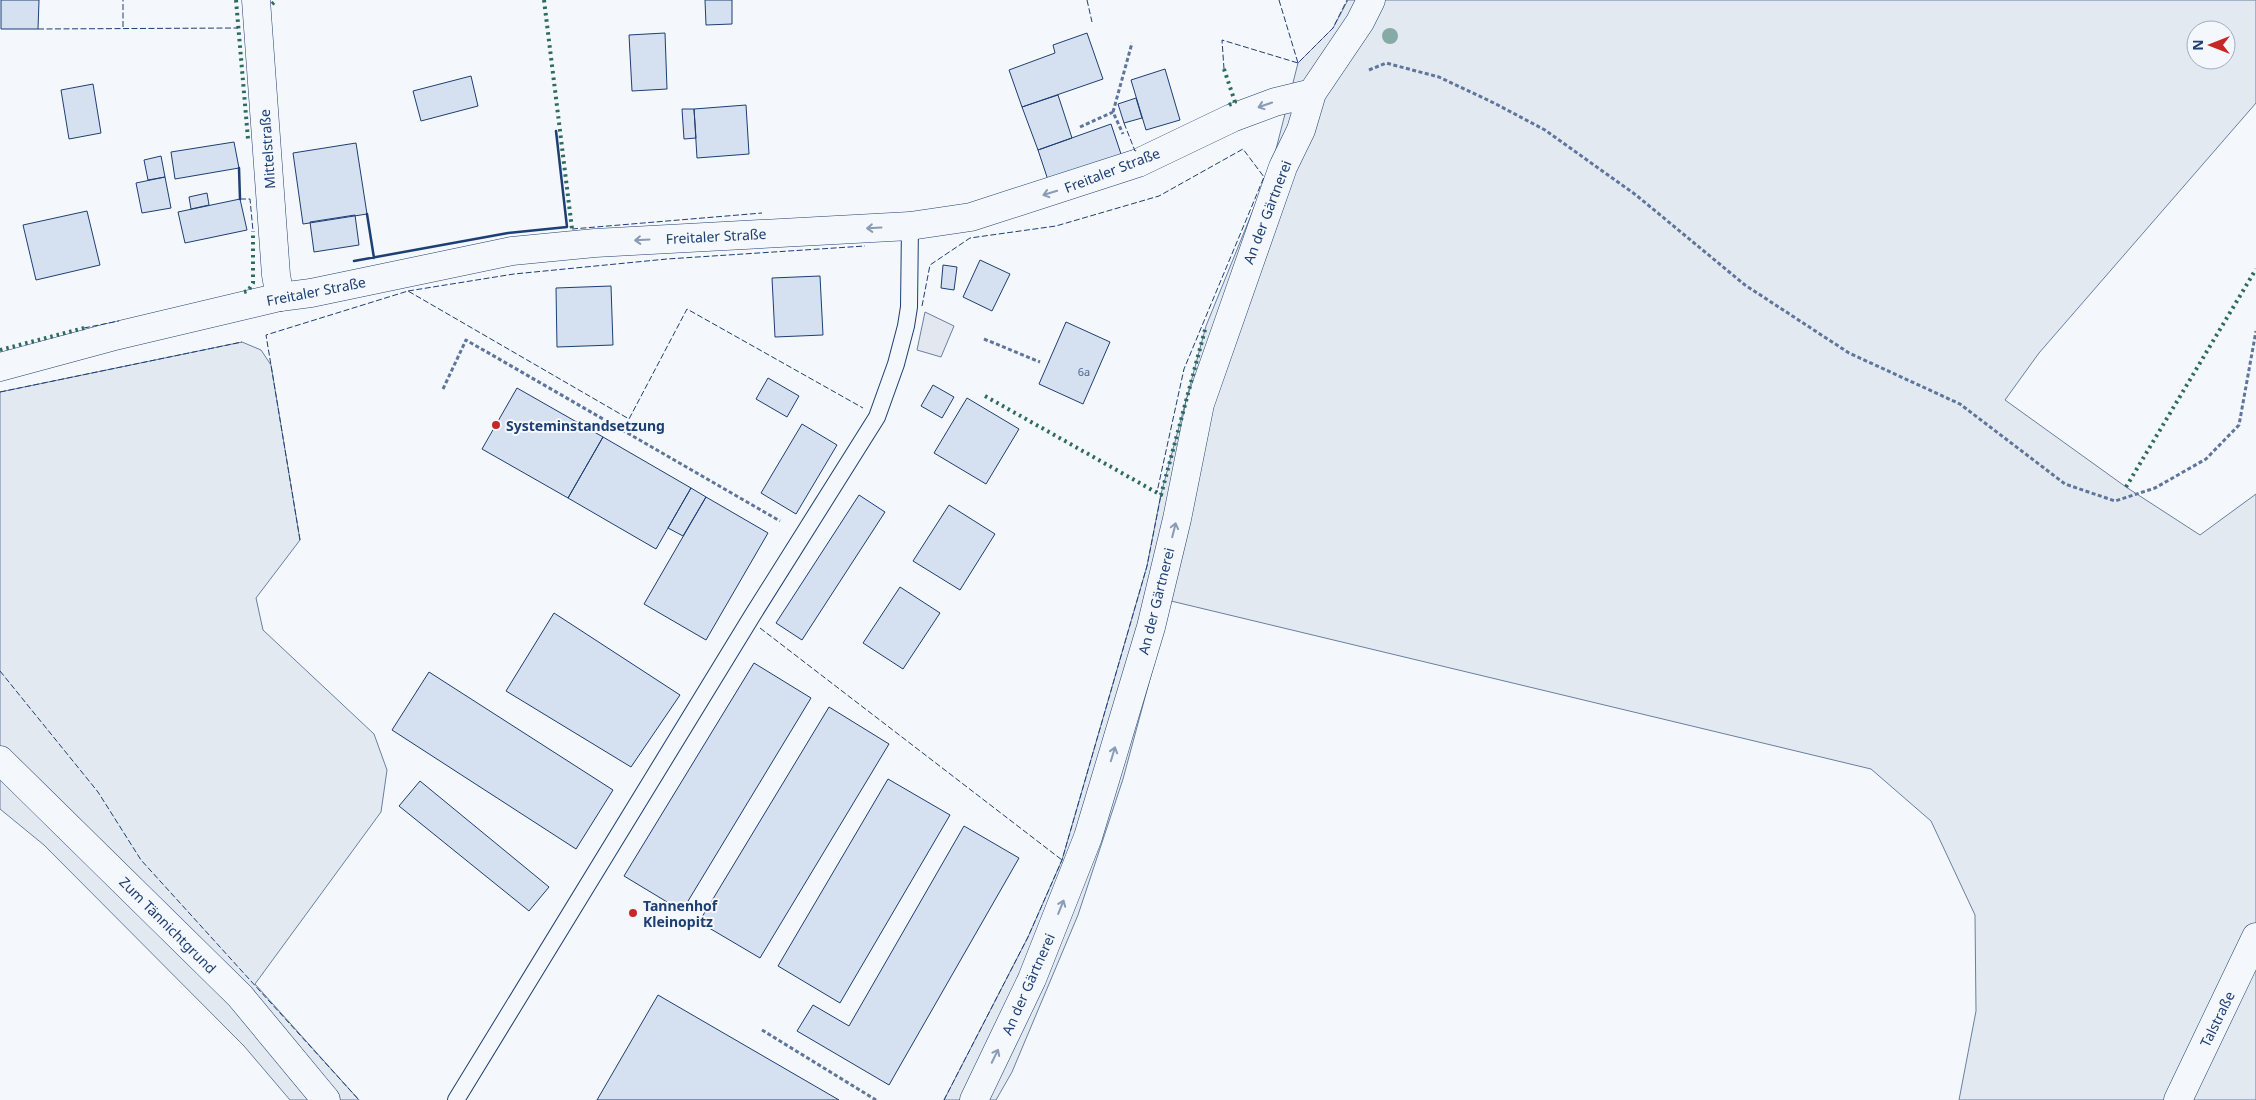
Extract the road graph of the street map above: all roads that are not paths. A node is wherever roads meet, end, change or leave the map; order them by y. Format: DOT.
graph roads {
  1 [pos="256,0"];
  2 [pos="1371,0"];
  3 [pos="1312,93"];
  4 [pos="910,226"];
  5 [pos="280,297"];
  6 [pos="0,367"];
  7 [pos="0,760"];
  8 [pos="2256,937"];
  9 [pos="326,1100"];
  10 [pos="456,1100"];
  11 [pos="974,1100"];
  12 [pos="2178,1100"];
  1 -- 5 [label="street, Mittelstraße"];
  2 -- 3 [label="street"];
  3 -- 4 [label="street, Freitaler Straße, one-way"];
  11 -- 3 [label="street, An der Gärtnerei, one-way"];
  4 -- 5 [label="street, Freitaler Straße, one-way"];
  4 -- 10 [label="lane"];
  5 -- 6 [label="street, Freitaler Straße"];
  7 -- 9 [label="street, Zum Tännichtgrund"];
  8 -- 12 [label="street, Talstraße"];
}
